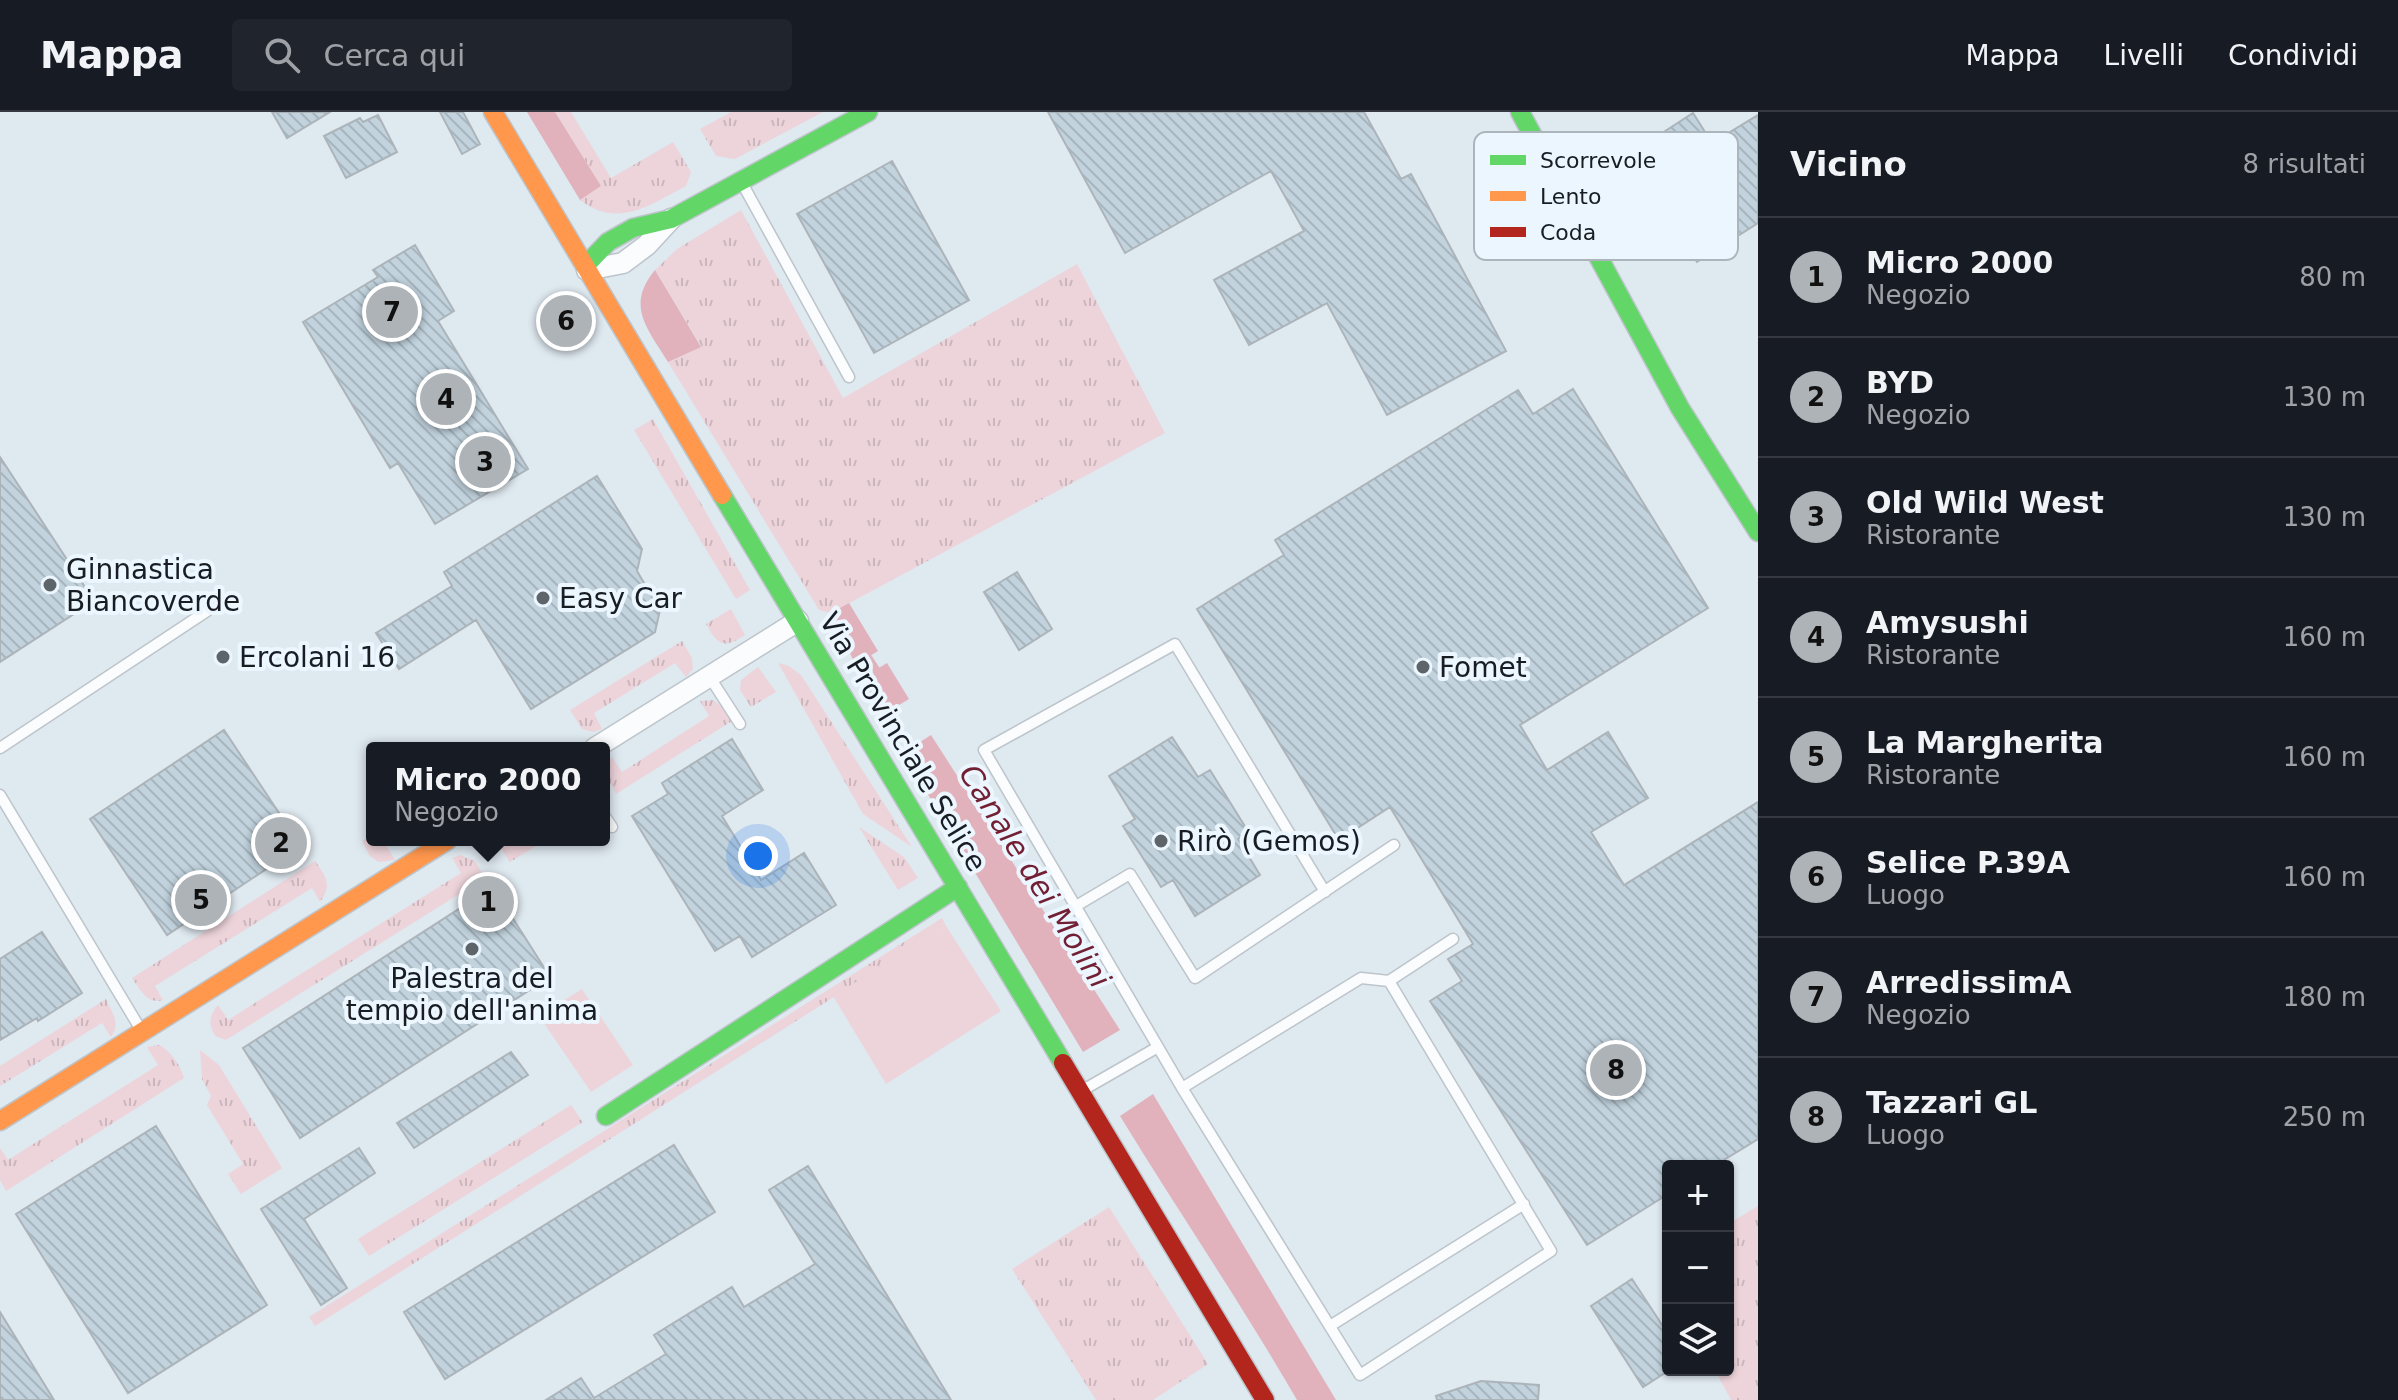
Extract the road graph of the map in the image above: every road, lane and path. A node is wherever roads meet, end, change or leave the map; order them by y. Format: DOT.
graph roads {
  1 [pos="493,112"];
  2 [pos="868,112"];
  3 [pos="1520,112"];
  4 [pos="1531,132"];
  5 [pos="741,181"];
  6 [pos="671,219"];
  7 [pos="567,236"];
  8 [pos="608,242"];
  9 [pos="1600,260"];
  10 [pos="623,263"];
  11 [pos="586,268"];
  12 [pos="609,305"];
  13 [pos="849,377"];
  14 [pos="1758,532"];
  15 [pos="207,611"];
  16 [pos="798,621"];
  17 [pos="709,676"];
  18 [pos="740,724"];
  19 [pos="604,742"];
  20 [pos="0,748"];
  21 [pos="0,795"];
  22 [pos="610,824"];
  23 [pos="612,827"];
  24 [pos="1394,845"];
  25 [pos="438,846"];
  26 [pos="958,887"];
  27 [pos="1325,892"];
  28 [pos="1076,906"];
  29 [pos="1453,939"];
  30 [pos="1389,981"];
  31 [pos="142,1032"];
  32 [pos="1158,1047"];
  33 [pos="1182,1088"];
  34 [pos="1080,1091"];
  35 [pos="606,1116"];
  36 [pos="0,1121"];
  37 [pos="1524,1204"];
  38 [pos="1330,1326"];
  39 [pos="1265,1400"];
  1 -- 7 [label="street, Via Provinciale Selice"];
  2 -- 5 [label="street"];
  3 -- 4 [label="street"];
  5 -- 6 [label="street"];
  5 -- 13 [label="lane"];
  6 -- 8 [label="street"];
  6 -- 10 [label="street"];
  7 -- 8 [label="street"];
  7 -- 11 [label="street, Via Provinciale Selice"];
  8 -- 11 [label="street"];
  9 -- 14 [label="street"];
  10 -- 11 [label="street"];
  10 -- 12 [label="street"];
  11 -- 12 [label="street, Via Provinciale Selice"];
  12 -- 16 [label="street, Via Provinciale Selice"];
  15 -- 20 [label="lane"];
  16 -- 17 [label="street"];
  16 -- 26 [label="street, Via Provinciale Selice"];
  17 -- 18 [label="lane"];
  17 -- 19 [label="street"];
  21 -- 31 [label="lane"];
  22 -- 23 [label="lane"];
  24 -- 27 [label="lane"];
  25 -- 31 [label="street"];
  26 -- 34 [label="street, Via Provinciale Selice"];
  26 -- 35 [label="street"];
  27 -- 28 [label="lane"];
  27 -- 28 [label="lane"];
  28 -- 32 [label="lane"];
  29 -- 30 [label="lane"];
  30 -- 33 [label="lane"];
  30 -- 37 [label="lane"];
  31 -- 36 [label="street"];
  32 -- 33 [label="lane"];
  32 -- 34 [label="lane"];
  33 -- 38 [label="lane"];
  34 -- 39 [label="street, Via Provinciale Selice"];
  37 -- 38 [label="lane"];
  37 -- 38 [label="lane"];
}
